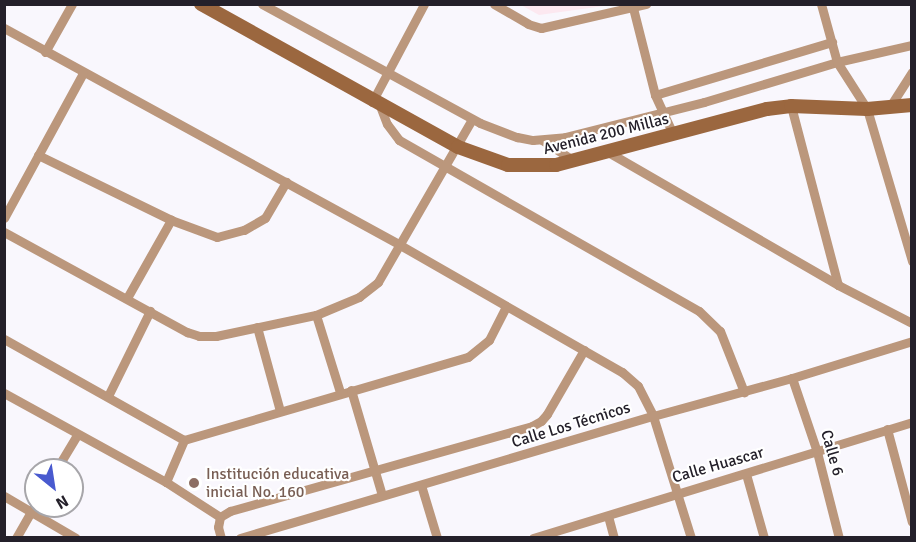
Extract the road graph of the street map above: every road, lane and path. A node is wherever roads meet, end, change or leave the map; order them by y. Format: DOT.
graph roads {
  1 [pos="72,4"];
  2 [pos="201,4"];
  3 [pos="262,4"];
  4 [pos="424,4"];
  5 [pos="494,4"];
  6 [pos="646,4"];
  7 [pos="821,4"];
  8 [pos="632,6"];
  9 [pos="4,28"];
  10 [pos="831,42"];
  11 [pos="912,45"];
  12 [pos="45,52"];
  13 [pos="837,62"];
  14 [pos="912,72"];
  15 [pos="82,73"];
  16 [pos="387,73"];
  17 [pos="655,95"];
  18 [pos="376,104"];
  19 [pos="912,105"];
  20 [pos="791,106"];
  21 [pos="889,108"];
  22 [pos="867,109"];
  23 [pos="662,113"];
  24 [pos="472,119"];
  25 [pos="673,134"];
  26 [pos="542,140"];
  27 [pos="458,147"];
  28 [pos="609,152"];
  29 [pos="38,155"];
  30 [pos="574,161"];
  31 [pos="446,165"];
  32 [pos="286,182"];
  33 [pos="4,218"];
  34 [pos="171,220"];
  35 [pos="4,232"];
  36 [pos="400,245"];
  37 [pos="912,261"];
  38 [pos="838,285"];
  39 [pos="127,298"];
  40 [pos="506,306"];
  41 [pos="150,311"];
  42 [pos="316,315"];
  43 [pos="912,323"];
  44 [pos="257,327"];
  45 [pos="4,339"];
  46 [pos="912,341"];
  47 [pos="584,350"];
  48 [pos="792,378"];
  49 [pos="351,390"];
  50 [pos="340,392"];
  51 [pos="744,392"];
  52 [pos="4,393"];
  53 [pos="108,396"];
  54 [pos="280,411"];
  55 [pos="653,416"];
  56 [pos="912,422"];
  57 [pos="887,429"];
  58 [pos="77,435"];
  59 [pos="184,440"];
  60 [pos="817,452"];
  61 [pos="63,458"];
  62 [pos="375,470"];
  63 [pos="746,474"];
  64 [pos="166,482"];
  65 [pos="421,485"];
  66 [pos="676,493"];
  67 [pos="382,495"];
  68 [pos="4,496"];
  69 [pos="24,504"];
  70 [pos="608,516"];
  71 [pos="220,517"];
  72 [pos="27,518"];
  73 [pos="48,518"];
  74 [pos="912,522"];
  75 [pos="16,537"];
  76 [pos="76,537"];
  77 [pos="221,537"];
  78 [pos="240,537"];
  79 [pos="437,537"];
  80 [pos="539,537"];
  81 [pos="614,537"];
  82 [pos="691,537"];
  83 [pos="765,537"];
  84 [pos="839,537"];
  1 -- 12 [label="street"];
  2 -- 18 [label="main road, Avenida 200 Millas"];
  3 -- 16 [label="street"];
  4 -- 16 [label="street"];
  5 -- 8 [label="street"];
  6 -- 8 [label="street"];
  7 -- 10 [label="street"];
  8 -- 17 [label="street"];
  9 -- 12 [label="street"];
  10 -- 13 [label="street"];
  10 -- 17 [label="street"];
  11 -- 13 [label="street"];
  12 -- 15 [label="street"];
  13 -- 22 [label="street"];
  13 -- 23 [label="street"];
  14 -- 21 [label="street"];
  15 -- 29 [label="street"];
  15 -- 32 [label="street"];
  16 -- 18 [label="street"];
  16 -- 24 [label="street"];
  17 -- 23 [label="street"];
  18 -- 27 [label="main road, Avenida 200 Millas"];
  18 -- 31 [label="street"];
  19 -- 21 [label="main road, Avenida 200 Millas"];
  20 -- 22 [label="main road, Avenida 200 Millas"];
  20 -- 25 [label="main road, Avenida 200 Millas"];
  20 -- 38 [label="street"];
  21 -- 22 [label="main road, Avenida 200 Millas"];
  22 -- 37 [label="street"];
  23 -- 25 [label="street"];
  23 -- 26 [label="street"];
  24 -- 26 [label="street"];
  24 -- 27 [label="street"];
  25 -- 28 [label="main road, Avenida 200 Millas"];
  26 -- 30 [label="street"];
  27 -- 30 [label="main road, Avenida 200 Millas"];
  27 -- 31 [label="street"];
  28 -- 30 [label="main road, Avenida 200 Millas"];
  28 -- 38 [label="street"];
  29 -- 33 [label="street"];
  29 -- 34 [label="street"];
  31 -- 36 [label="street"];
  31 -- 51 [label="street"];
  32 -- 34 [label="street"];
  32 -- 36 [label="street"];
  34 -- 39 [label="street"];
  35 -- 39 [label="street"];
  36 -- 40 [label="street"];
  36 -- 42 [label="street"];
  38 -- 43 [label="street"];
  39 -- 41 [label="street"];
  40 -- 47 [label="street"];
  40 -- 49 [label="street"];
  41 -- 44 [label="street"];
  41 -- 53 [label="street"];
  42 -- 44 [label="street"];
  42 -- 50 [label="street"];
  44 -- 54 [label="street"];
  45 -- 53 [label="street"];
  46 -- 48 [label="street, Calle Los Técnicos"];
  47 -- 55 [label="street"];
  47 -- 62 [label="street"];
  48 -- 51 [label="street, Calle Los Técnicos"];
  48 -- 60 [label="street, Calle 6"];
  49 -- 50 [label="street"];
  49 -- 62 [label="street"];
  50 -- 54 [label="street"];
  51 -- 55 [label="street, Calle Los Técnicos"];
  52 -- 58 [label="street"];
  53 -- 59 [label="street"];
  54 -- 59 [label="street"];
  55 -- 65 [label="street, Calle Los Técnicos"];
  55 -- 66 [label="street"];
  56 -- 57 [label="street, Calle Huascar"];
  57 -- 60 [label="street, Calle Huascar"];
  57 -- 74 [label="street"];
  58 -- 61 [label="street"];
  58 -- 64 [label="street"];
  59 -- 64 [label="street"];
  60 -- 63 [label="street, Calle Huascar"];
  60 -- 84 [label="street, Calle 6"];
  62 -- 67 [label="street"];
  62 -- 71 [label="street"];
  63 -- 66 [label="street, Calle Huascar"];
  63 -- 83 [label="street"];
  64 -- 71 [label="street"];
  65 -- 67 [label="street, Calle Los Técnicos"];
  65 -- 79 [label="street"];
  66 -- 70 [label="street, Calle Huascar"];
  66 -- 82 [label="street"];
  67 -- 78 [label="street, Calle Los Técnicos"];
  68 -- 69 [label="street"];
  70 -- 80 [label="street, Calle Huascar"];
  70 -- 81 [label="street"];
  71 -- 77 [label="street"];
  72 -- 75 [label="street"];
  73 -- 76 [label="street"];
}
